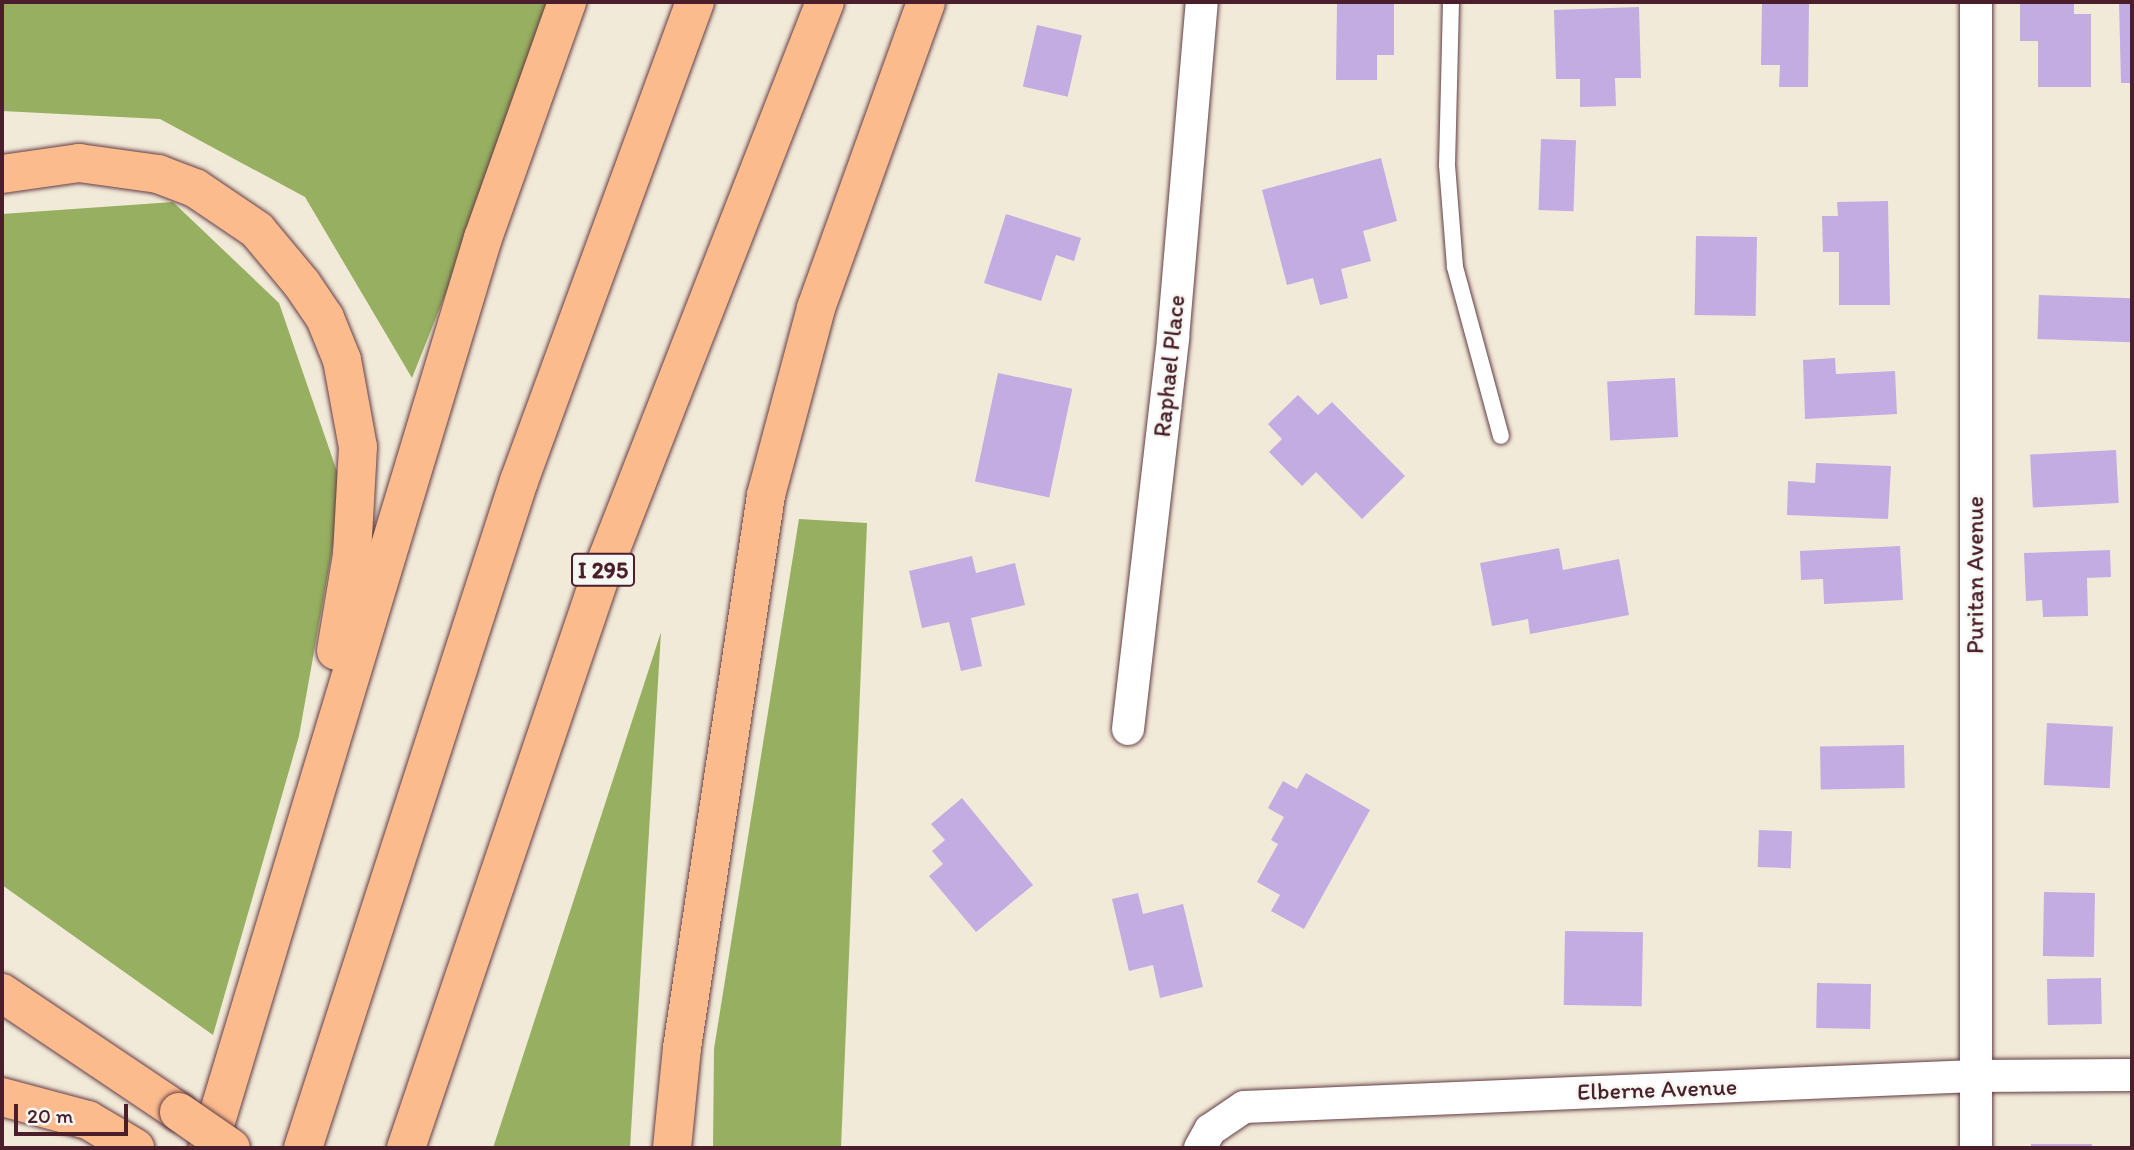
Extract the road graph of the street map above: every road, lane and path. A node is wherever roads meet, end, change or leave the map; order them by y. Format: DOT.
graph roads {
  1 [pos="568,2"];
  2 [pos="695,2"];
  3 [pos="825,2"];
  4 [pos="926,2"];
  5 [pos="1202,2"];
  6 [pos="1451,2"];
  7 [pos="1976,2"];
  8 [pos="2,174"];
  9 [pos="1501,436"];
  10 [pos="1128,729"];
  11 [pos="311,802"];
  12 [pos="2,968"];
  13 [pos="2,993"];
  14 [pos="61,1032"];
  15 [pos="2132,1075"];
  16 [pos="1974,1076"];
  17 [pos="2,1080"];
  18 [pos="2,1097"];
  19 [pos="88,1120"];
  20 [pos="135,1148"];
  21 [pos="208,1148"];
  22 [pos="231,1148"];
  23 [pos="303,1148"];
  24 [pos="406,1148"];
  25 [pos="672,1148"];
  26 [pos="1200,1148"];
  27 [pos="1976,1148"];
  1 -- 11 [label="highway"];
  2 -- 23 [label="highway"];
  3 -- 24 [label="highway, I 295"];
  4 -- 25 [label="highway"];
  5 -- 10 [label="street, Raphael Place"];
  6 -- 9 [label="lane"];
  7 -- 16 [label="street, Puritan Avenue"];
  8 -- 11 [label="highway"];
  11 -- 21 [label="highway"];
  12 -- 14 [label="highway"];
  13 -- 14 [label="highway"];
  14 -- 22 [label="highway, bridge"];
  15 -- 16 [label="street, Elberne Avenue"];
  16 -- 26 [label="street, Elberne Avenue"];
  16 -- 27 [label="street, Puritan Avenue"];
  17 -- 19 [label="highway"];
  18 -- 19 [label="highway"];
  19 -- 20 [label="highway"];
}
